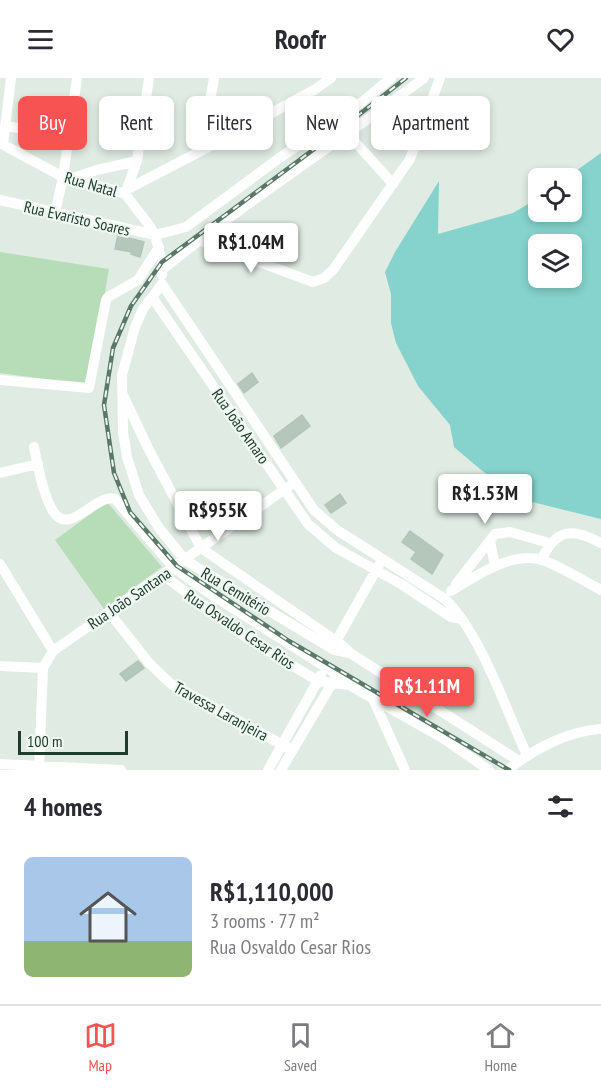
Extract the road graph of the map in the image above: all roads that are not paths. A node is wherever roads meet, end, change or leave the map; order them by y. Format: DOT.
graph roads {
  1 [pos="12,78"];
  2 [pos="77,78"];
  3 [pos="143,78"];
  4 [pos="149,78"];
  5 [pos="214,78"];
  6 [pos="332,78"];
  7 [pos="391,78"];
  8 [pos="440,78"];
  9 [pos="420,81"];
  10 [pos="75,96"];
  11 [pos="212,96"];
  12 [pos="433,96"];
  13 [pos="273,112"];
  14 [pos="4,122"];
  15 [pos="359,124"];
  16 [pos="2,143"];
  17 [pos="359,146"];
  18 [pos="68,150"];
  19 [pos="203,150"];
  20 [pos="323,150"];
  21 [pos="414,150"];
  22 [pos="134,165"];
  23 [pos="67,178"];
  24 [pos="393,184"];
  25 [pos="125,192"];
  26 [pos="0,200"];
  27 [pos="55,213"];
  28 [pos="155,235"];
  29 [pos="199,240"];
  30 [pos="159,247"];
  31 [pos="162,270"];
  32 [pos="162,284"];
  33 [pos="152,297"];
  34 [pos="0,380"];
  35 [pos="122,393"];
  36 [pos="34,447"];
  37 [pos="38,464"];
  38 [pos="0,473"];
  39 [pos="290,486"];
  40 [pos="490,541"];
  41 [pos="549,543"];
  42 [pos="601,543"];
  43 [pos="201,548"];
  44 [pos="384,558"];
  45 [pos="185,560"];
  46 [pos="541,560"];
  47 [pos="0,564"];
  48 [pos="495,566"];
  49 [pos="174,568"];
  50 [pos="376,570"];
  51 [pos="163,575"];
  52 [pos="601,590"];
  53 [pos="448,595"];
  54 [pos="439,609"];
  55 [pos="109,612"];
  56 [pos="462,619"];
  57 [pos="334,645"];
  58 [pos="53,651"];
  59 [pos="0,666"];
  60 [pos="325,667"];
  61 [pos="43,668"];
  62 [pos="335,679"];
  63 [pos="318,681"];
  64 [pos="373,699"];
  65 [pos="601,729"];
  66 [pos="281,745"];
  67 [pos="292,750"];
  68 [pos="523,758"];
  69 [pos="0,764"];
  70 [pos="39,767"];
  71 [pos="115,770"];
  72 [pos="120,770"];
  73 [pos="268,770"];
  74 [pos="281,770"];
  75 [pos="405,770"];
  76 [pos="489,770"];
  77 [pos="508,770"];
  1 -- 14 [label="street"];
  2 -- 10 [label="street"];
  3 -- 22 [label="street"];
  4 -- 22 [label="street"];
  5 -- 11 [label="street"];
  6 -- 13 [label="street"];
  7 -- 28 [label="street"];
  8 -- 12 [label="street"];
  9 -- 12 [label="street"];
  9 -- 15 [label="street"];
  14 -- 16 [label="street"];
  16 -- 23 [label="street, Rua Natal"];
  17 -- 24 [label="street"];
  18 -- 23 [label="street"];
  19 -- 25 [label="street"];
  20 -- 29 [label="street"];
  21 -- 24 [label="street"];
  22 -- 23 [label="street"];
  22 -- 25 [label="street"];
  23 -- 25 [label="street, Rua Natal"];
  23 -- 27 [label="street"];
  24 -- 29 [label="street"];
  25 -- 28 [label="street, Rua Natal"];
  26 -- 27 [label="street, Rua Evaristo Soares"];
  27 -- 28 [label="street, Rua Evaristo Soares"];
  28 -- 30 [label="street, Rua Natal"];
  29 -- 31 [label="street"];
  30 -- 31 [label="street, Rua Natal"];
  30 -- 34 [label="street"];
  31 -- 32 [label="street, Rua Natal"];
  32 -- 33 [label="street, Rua Cemitério"];
  32 -- 39 [label="street, Rua João Amaro"];
  33 -- 35 [label="street, Rua Cemitério"];
  33 -- 39 [label="street, Rua João Amaro"];
  35 -- 43 [label="street"];
  35 -- 45 [label="street, Rua Cemitério"];
  36 -- 37 [label="street"];
  37 -- 38 [label="street"];
  37 -- 49 [label="street"];
  39 -- 43 [label="street, Rua João Santana"];
  39 -- 44 [label="street, Rua João Amaro"];
  39 -- 50 [label="street, Rua João Amaro"];
  40 -- 41 [label="street"];
  40 -- 48 [label="street"];
  40 -- 53 [label="street"];
  41 -- 42 [label="street"];
  41 -- 46 [label="street"];
  43 -- 45 [label="street, Rua João Santana"];
  43 -- 57 [label="street"];
  44 -- 50 [label="street"];
  44 -- 53 [label="street, Rua João Amaro"];
  45 -- 49 [label="street, Rua João Santana"];
  45 -- 57 [label="street, Rua Cemitério"];
  46 -- 48 [label="street"];
  46 -- 52 [label="street"];
  47 -- 58 [label="street"];
  48 -- 53 [label="street"];
  49 -- 51 [label="street, Rua João Santana"];
  49 -- 60 [label="street, Rua Osvaldo Cesar Rios"];
  50 -- 54 [label="street, Rua João Amaro"];
  50 -- 57 [label="street"];
  51 -- 55 [label="street, Rua João Santana"];
  51 -- 63 [label="street, Rua Osvaldo Cesar Rios"];
  53 -- 54 [label="street"];
  53 -- 56 [label="street, Rua João Amaro"];
  54 -- 56 [label="street, Rua João Amaro"];
  55 -- 58 [label="street, Rua João Santana"];
  55 -- 66 [label="street, Travessa Laranjeira"];
  56 -- 68 [label="street, Rua João Amaro"];
  57 -- 68 [label="street, Rua Cemitério"];
  58 -- 61 [label="street"];
  59 -- 61 [label="street"];
  60 -- 62 [label="street, Rua Osvaldo Cesar Rios"];
  60 -- 63 [label="street"];
  61 -- 70 [label="street"];
  62 -- 63 [label="street, Rua Osvaldo Cesar Rios"];
  62 -- 64 [label="street, Rua Osvaldo Cesar Rios"];
  62 -- 67 [label="street"];
  63 -- 66 [label="street"];
  64 -- 75 [label="street"];
  64 -- 76 [label="street"];
  65 -- 68 [label="street"];
  66 -- 67 [label="street, Travessa Laranjeira"];
  66 -- 73 [label="street"];
  67 -- 74 [label="street"];
  68 -- 77 [label="street"];
  69 -- 70 [label="street"];
  70 -- 71 [label="street"];
  71 -- 72 [label="street"];
}
